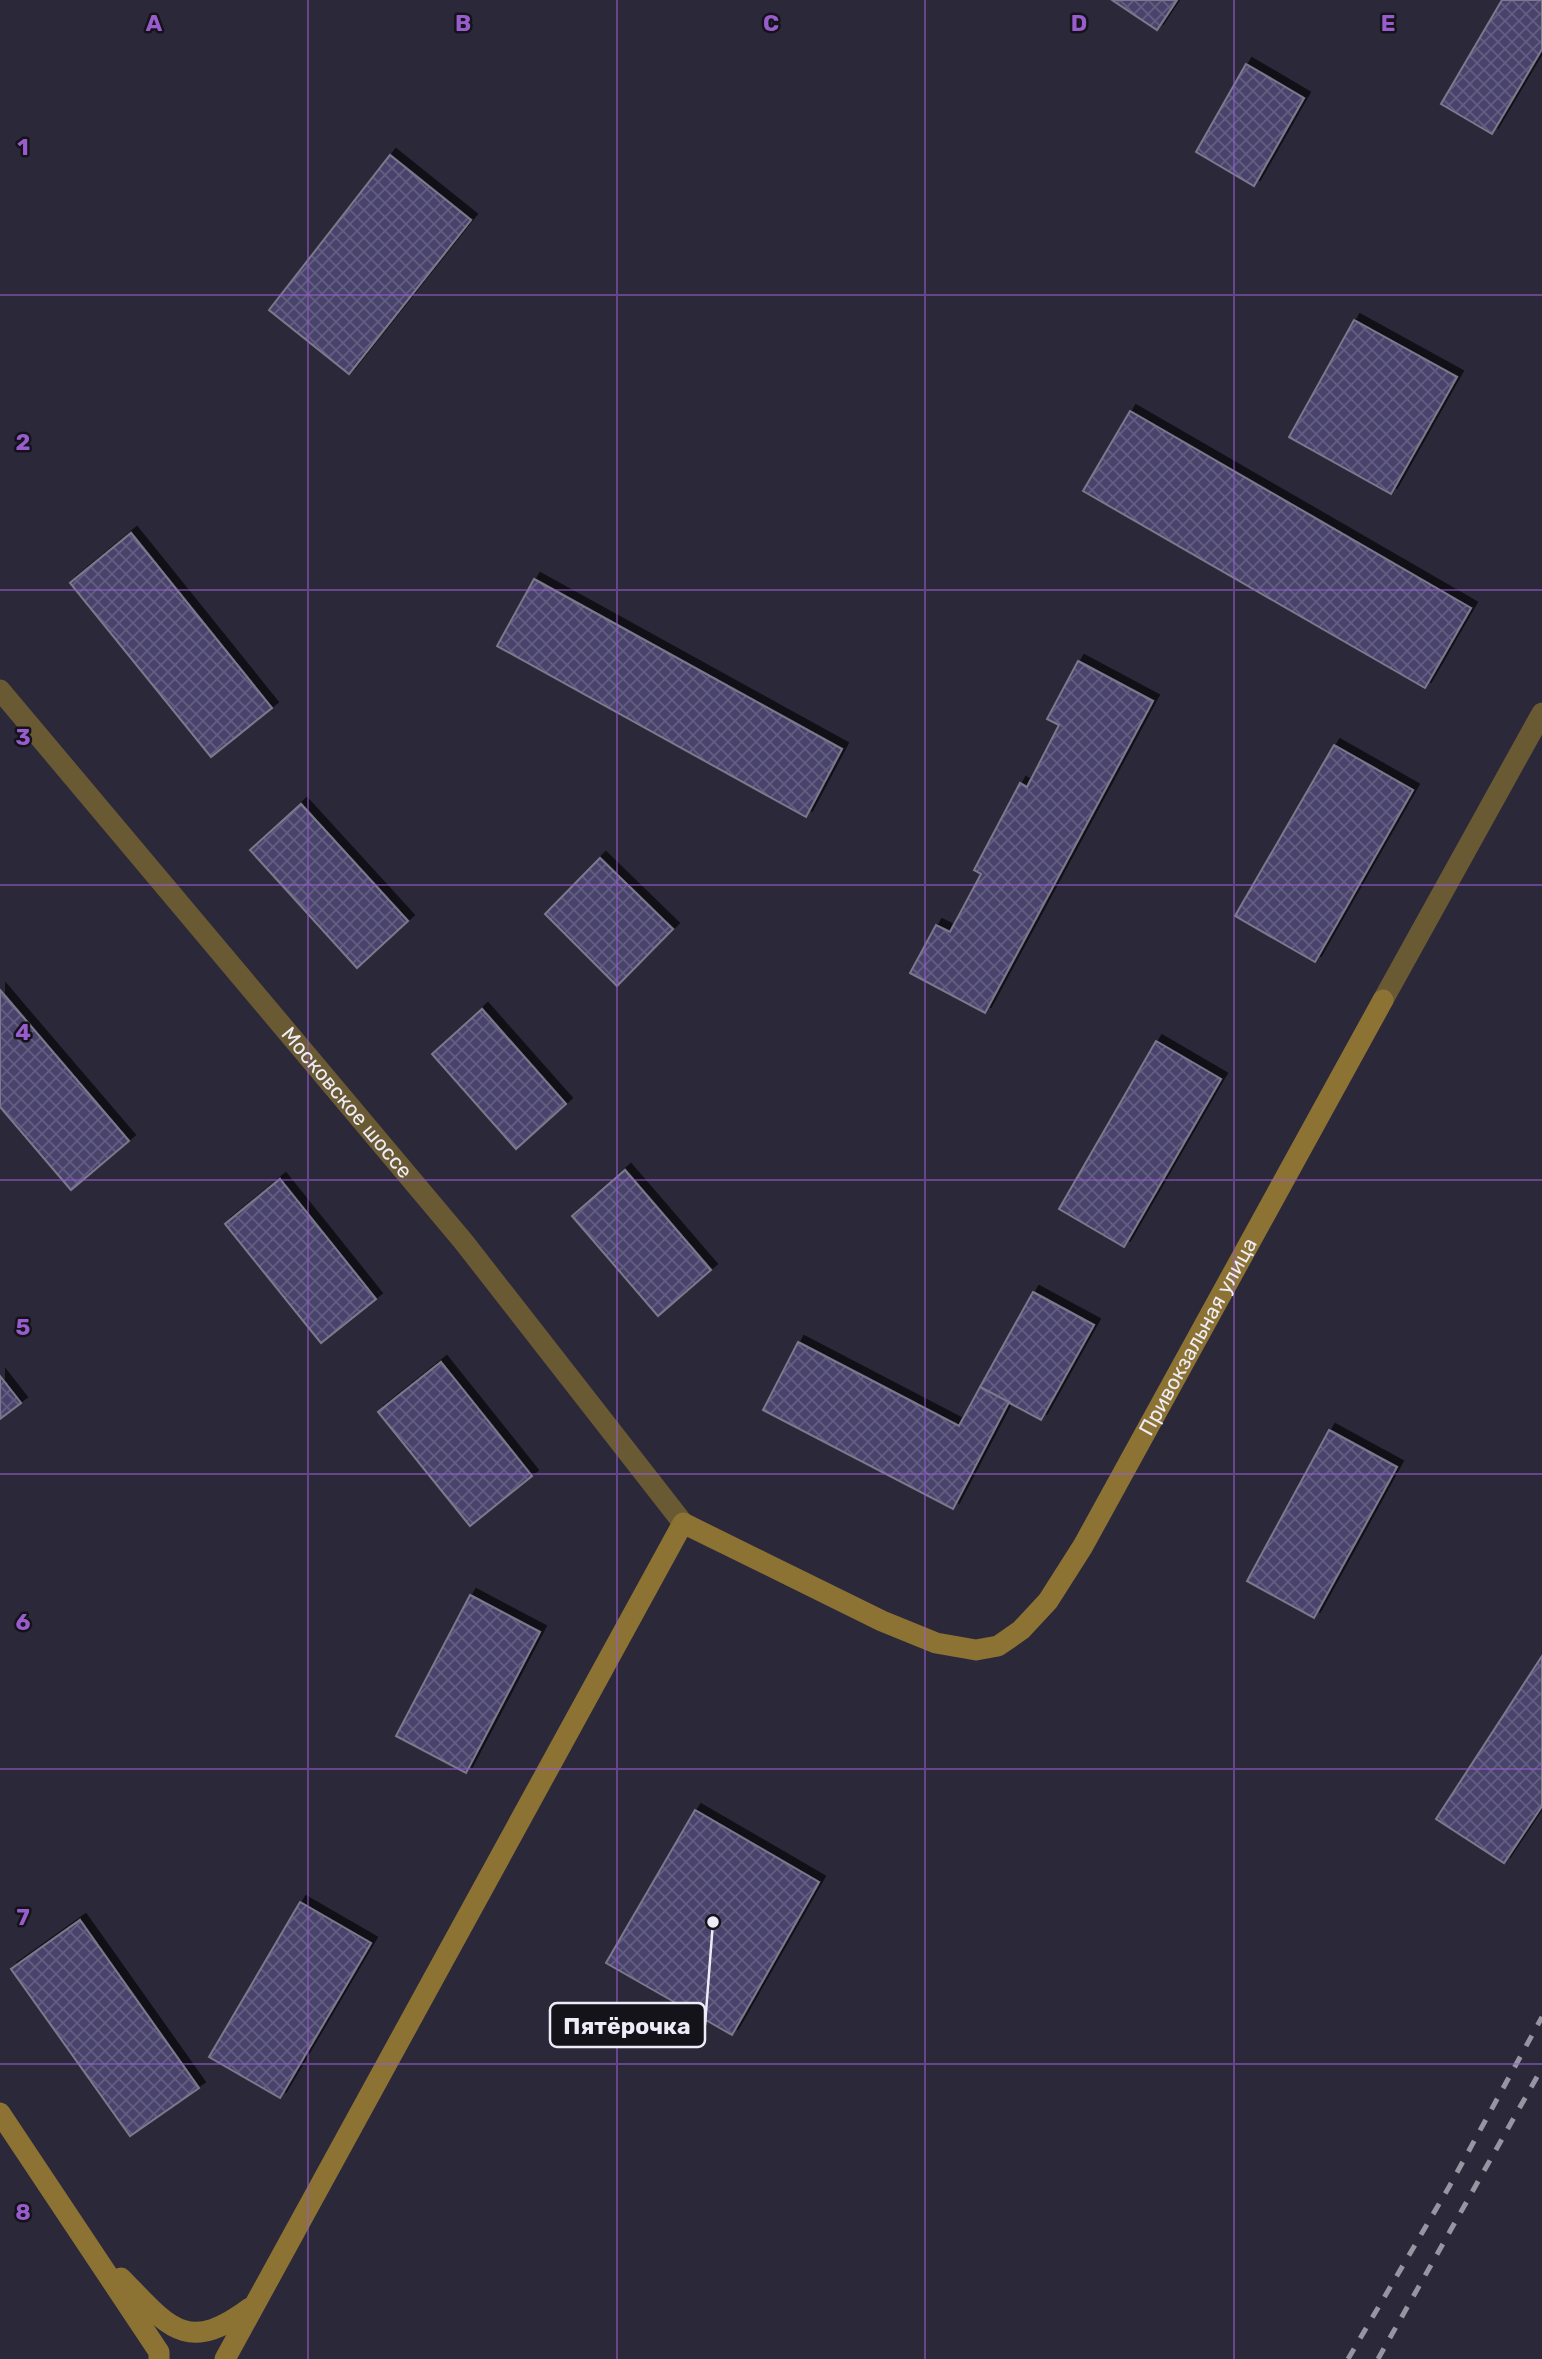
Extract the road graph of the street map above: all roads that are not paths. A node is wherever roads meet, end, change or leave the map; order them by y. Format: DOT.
graph roads {
  1 [pos="0,690"];
  2 [pos="1542,713"];
  3 [pos="683,1523"];
  4 [pos="0,2113"];
  5 [pos="87,2245"];
  6 [pos="254,2306"];
  7 [pos="159,2359"];
  8 [pos="225,2359"];
  1 -- 3 [label="street, Московское шоссе"];
  2 -- 3 [label="street, Привокзальная улица"];
  3 -- 6 [label="street"];
  4 -- 5 [label="street"];
  5 -- 6 [label="street"];
  5 -- 7 [label="street"];
  6 -- 8 [label="street"];
}
